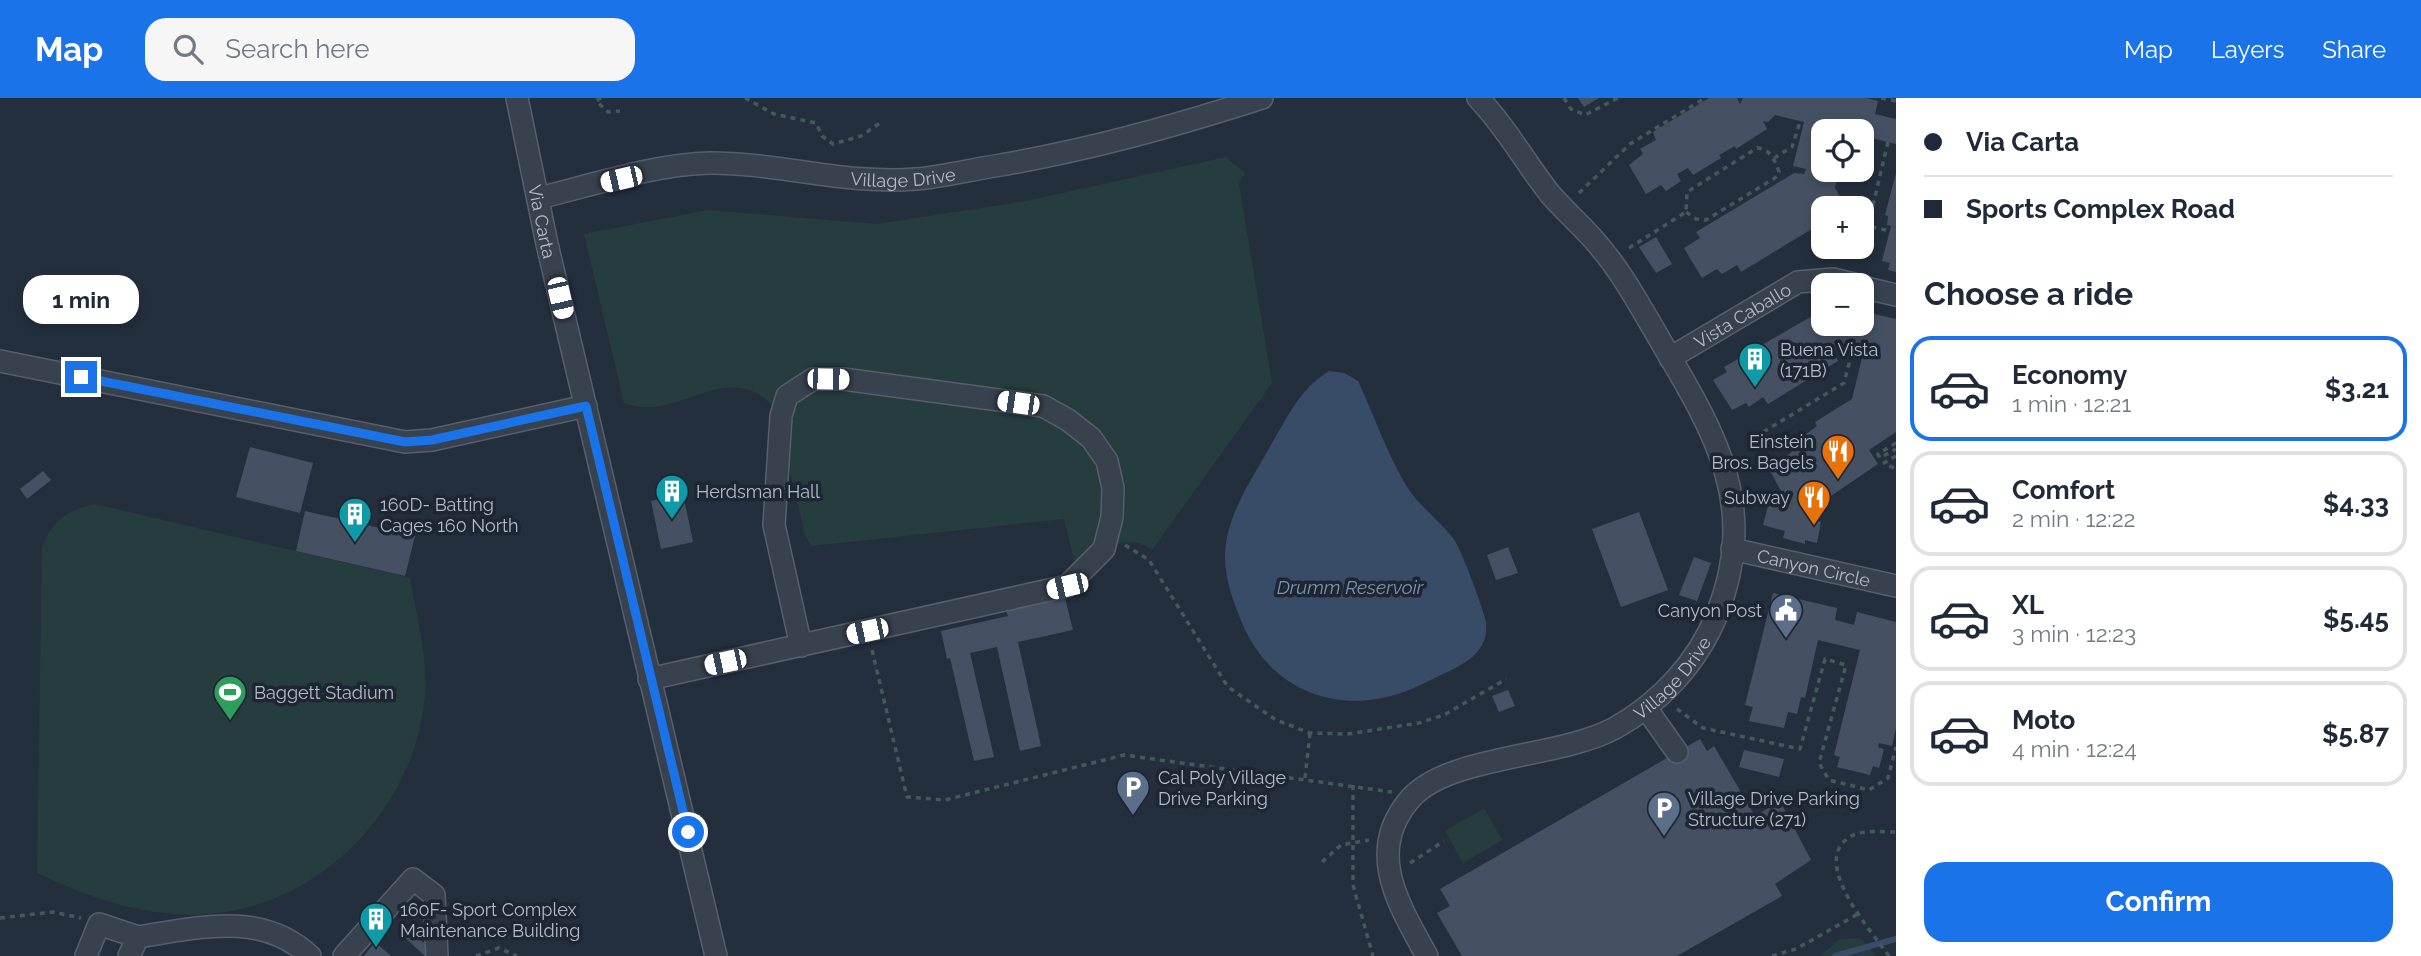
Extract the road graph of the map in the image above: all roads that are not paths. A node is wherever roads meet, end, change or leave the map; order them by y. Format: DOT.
graph roads {
  1 [pos="517,98"];
  2 [pos="1262,98"];
  3 [pos="1478,98"];
  4 [pos="539,198"];
  5 [pos="1811,281"];
  6 [pos="1874,290"];
  7 [pos="1896,295"];
  8 [pos="1670,358"];
  9 [pos="0,361"];
  10 [pos="586,406"];
  11 [pos="1732,549"];
  12 [pos="1896,586"];
  13 [pos="802,646"];
  14 [pos="649,679"];
  15 [pos="1646,708"];
  16 [pos="1677,752"];
  17 [pos="133,947"];
  18 [pos="86,956"];
  19 [pos="310,956"];
  20 [pos="344,956"];
  21 [pos="438,956"];
  22 [pos="716,956"];
  23 [pos="1427,956"];
  1 -- 4 [label="street, Via Carta"];
  2 -- 4 [label="street, Village Drive"];
  3 -- 8 [label="street, Village Drive"];
  4 -- 10 [label="street, Via Carta"];
  5 -- 8 [label="street, Vista Caballo"];
  6 -- 7 [label="street"];
  8 -- 11 [label="street, Village Drive"];
  9 -- 10 [label="street"];
  10 -- 14 [label="street, Via Carta"];
  11 -- 12 [label="street, Canyon Circle"];
  11 -- 15 [label="street, Village Drive"];
  13 -- 13 [label="street"];
  13 -- 14 [label="street"];
  14 -- 22 [label="street, Via Carta"];
  15 -- 16 [label="street"];
  15 -- 23 [label="street, Village Drive"];
  17 -- 18 [label="street"];
  17 -- 19 [label="street"];
  20 -- 21 [label="street"];
}
